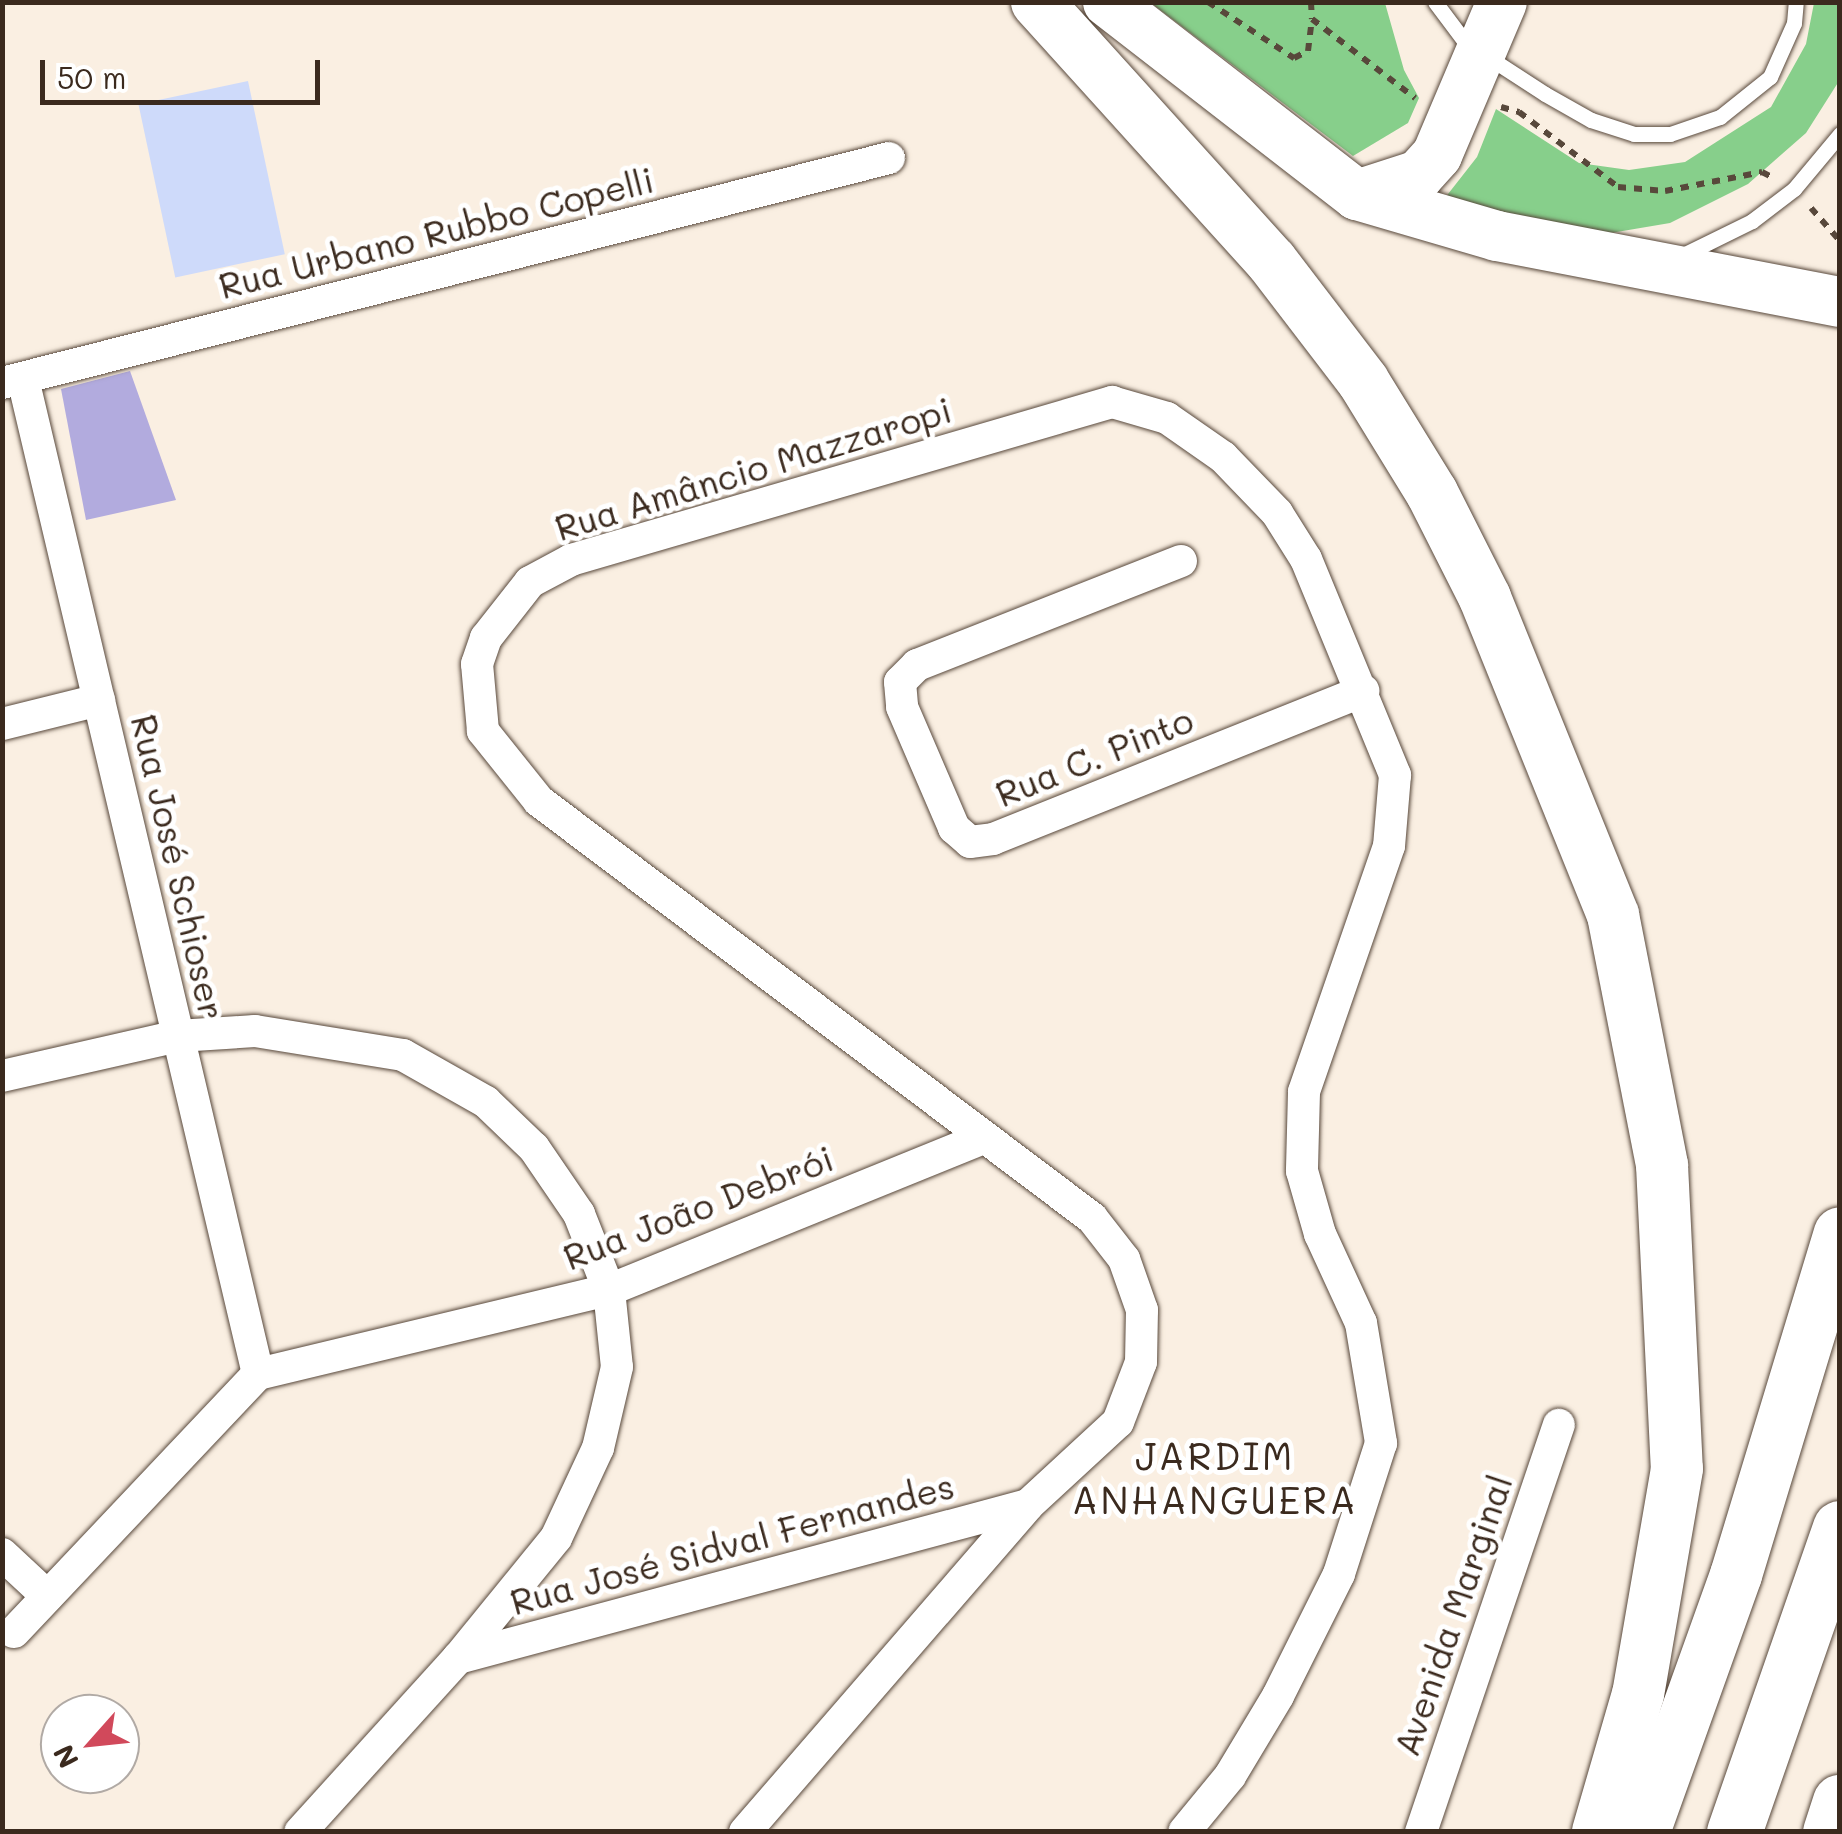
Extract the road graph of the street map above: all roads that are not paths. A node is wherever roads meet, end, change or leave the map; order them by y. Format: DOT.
graph roads {
  1 [pos="1038,2"];
  2 [pos="1108,2"];
  3 [pos="1435,2"];
  4 [pos="1502,2"];
  5 [pos="1796,2"];
  6 [pos="1480,50"];
  7 [pos="1840,134"];
  8 [pos="889,158"];
  9 [pos="1358,195"];
  10 [pos="1649,270"];
  11 [pos="1840,302"];
  12 [pos="13,381"];
  13 [pos="1181,561"];
  14 [pos="1363,691"];
  15 [pos="98,700"];
  16 [pos="2,724"];
  17 [pos="178,1036"];
  18 [pos="2,1076"];
  19 [pos="984,1138"];
  20 [pos="1840,1232"];
  21 [pos="609,1290"];
  22 [pos="258,1374"];
  23 [pos="1559,1425"];
  24 [pos="1028,1505"];
  25 [pos="1840,1528"];
  26 [pos="2,1554"];
  27 [pos="47,1596"];
  28 [pos="14,1632"];
  29 [pos="458,1658"];
  30 [pos="1840,1802"];
  31 [pos="300,1832"];
  32 [pos="744,1832"];
  33 [pos="1184,1832"];
  34 [pos="1421,1832"];
  35 [pos="1598,1832"];
  36 [pos="1644,1832"];
  37 [pos="1734,1832"];
  38 [pos="1830,1832"];
  1 -- 35 [label="highway"];
  2 -- 9 [label="main road"];
  3 -- 6 [label="lane"];
  4 -- 6 [label="main road"];
  5 -- 6 [label="lane"];
  6 -- 9 [label="main road"];
  7 -- 10 [label="lane"];
  8 -- 12 [label="street, Rua Urbano Rubbo Copelli"];
  9 -- 10 [label="main road"];
  10 -- 11 [label="main road"];
  12 -- 15 [label="street, Rua José Schioser"];
  13 -- 14 [label="street, Rua C. Pinto"];
  14 -- 19 [label="street, Rua Amâncio Mazzaropi"];
  14 -- 33 [label="street"];
  15 -- 16 [label="street"];
  15 -- 17 [label="street, Rua José Schioser"];
  17 -- 18 [label="street"];
  17 -- 21 [label="street"];
  17 -- 22 [label="street, Rua José Schioser"];
  19 -- 21 [label="street, Rua João Debrói"];
  19 -- 24 [label="street, Rua Amâncio Mazzaropi"];
  20 -- 36 [label="highway"];
  21 -- 22 [label="street, Rua João Debrói"];
  21 -- 29 [label="street"];
  22 -- 27 [label="street"];
  23 -- 34 [label="street, Avenida Marginal"];
  24 -- 29 [label="street, Rua José Sidval Fernandes"];
  24 -- 32 [label="street, Rua Amâncio Mazzaropi"];
  25 -- 37 [label="highway"];
  26 -- 27 [label="street"];
  27 -- 28 [label="street"];
  29 -- 31 [label="street"];
  30 -- 38 [label="highway"];
}
